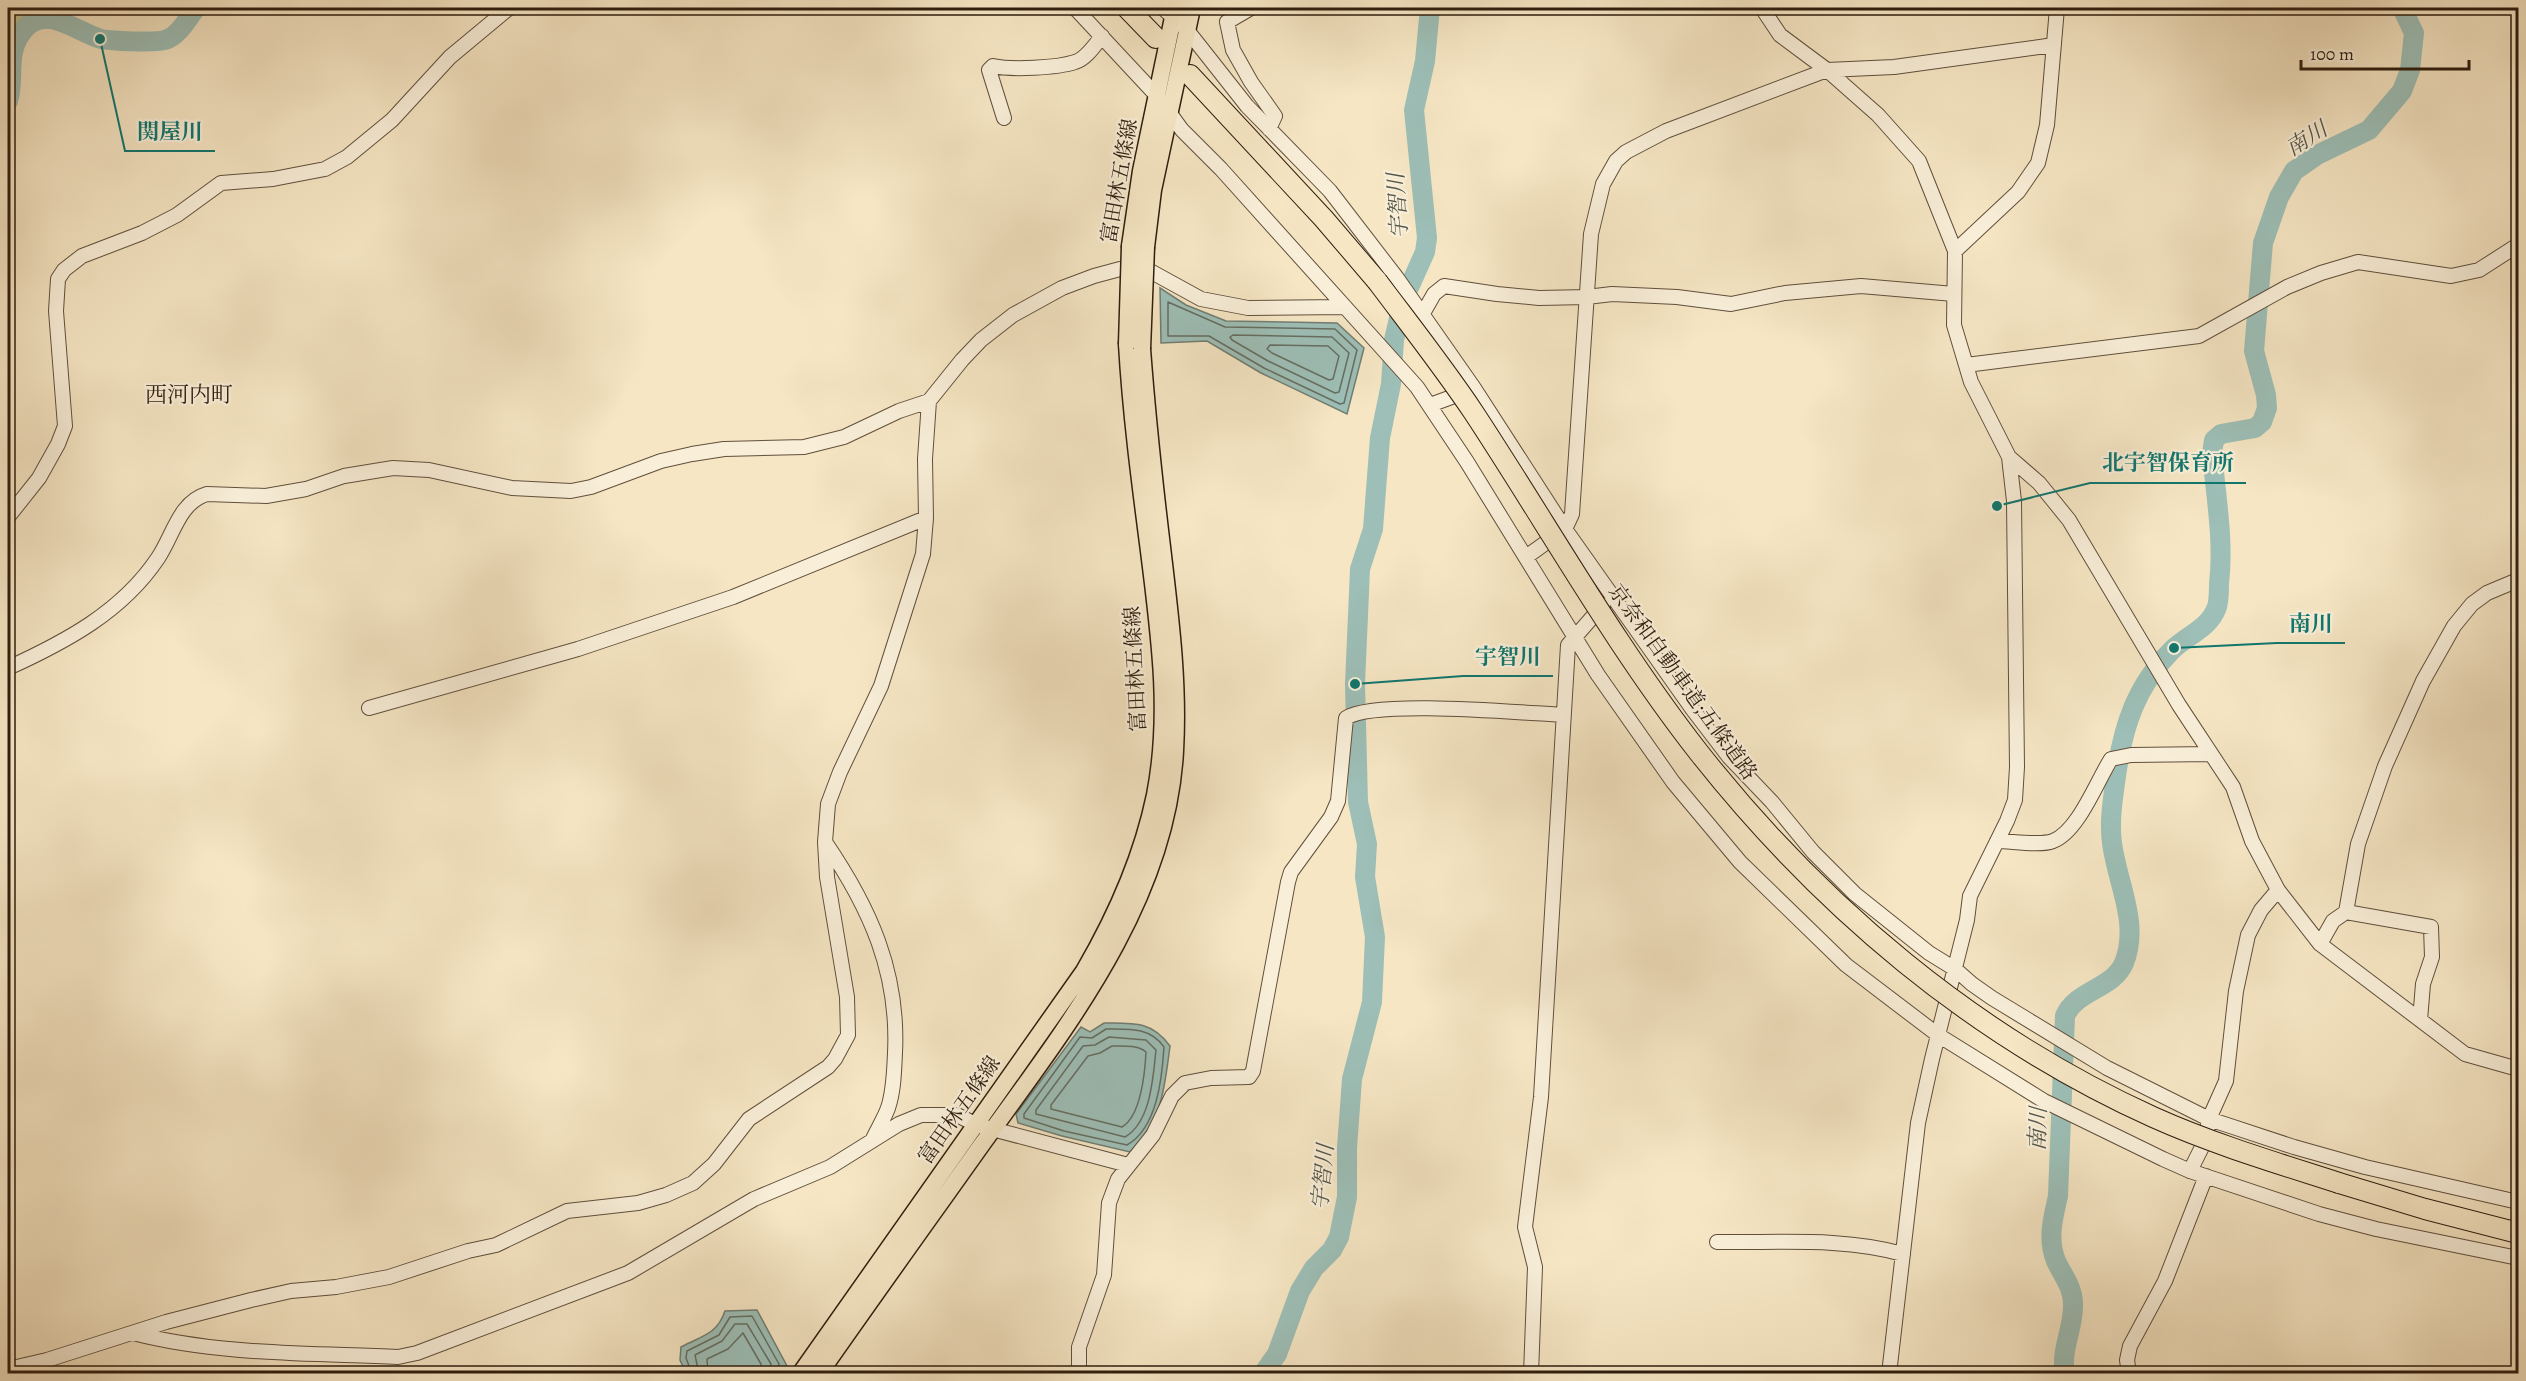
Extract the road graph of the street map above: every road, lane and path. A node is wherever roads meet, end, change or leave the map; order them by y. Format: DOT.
graph roads {
  1 [pos="509,8"];
  2 [pos="1075,8"];
  3 [pos="1127,8"];
  4 [pos="1192,8"];
  5 [pos="1251,8"];
  6 [pos="1762,8"];
  7 [pos="2057,8"];
  8 [pos="1170,11"];
  9 [pos="1187,30"];
  10 [pos="1102,36"];
  11 [pos="1156,38"];
  12 [pos="2054,45"];
  13 [pos="1827,70"];
  14 [pos="1190,75"];
  15 [pos="1158,97"];
  16 [pos="1170,114"];
  17 [pos="1004,118"];
  18 [pos="1269,129"];
  19 [pos="2518,245"];
  20 [pos="1138,246"];
  21 [pos="1955,251"];
  22 [pos="1954,294"];
  23 [pos="1587,297"];
  24 [pos="1346,307"];
  25 [pos="1422,315"];
  26 [pos="1966,365"];
  27 [pos="1474,388"];
  28 [pos="929,401"];
  29 [pos="1430,405"];
  30 [pos="2009,457"];
  31 [pos="8,516"];
  32 [pos="926,518"];
  33 [pos="1565,528"];
  34 [pos="1526,557"];
  35 [pos="2518,580"];
  36 [pos="1613,595"];
  37 [pos="1574,636"];
  38 [pos="8,668"];
  39 [pos="369,708"];
  40 [pos="1563,714"];
  41 [pos="2210,754"];
  42 [pos="1997,841"];
  43 [pos="825,842"];
  44 [pos="2278,890"];
  45 [pos="2346,912"];
  46 [pos="2320,944"];
  47 [pos="1955,969"];
  48 [pos="2420,1020"];
  49 [pos="1938,1035"];
  50 [pos="2518,1069"];
  51 [pos="2209,1119"];
  52 [pos="985,1127"];
  53 [pos="872,1142"];
  54 [pos="1128,1165"];
  55 [pos="2190,1171"];
  56 [pos="2206,1176"];
  57 [pos="2339,1183"];
  58 [pos="2518,1202"];
  59 [pos="2518,1221"];
  60 [pos="2518,1233"];
  61 [pos="1717,1242"];
  62 [pos="1903,1254"];
  63 [pos="2518,1258"];
  64 [pos="133,1333"];
  65 [pos="8,1369"];
  66 [pos="800,1374"];
  67 [pos="819,1374"];
  68 [pos="1079,1374"];
  69 [pos="1531,1374"];
  70 [pos="1889,1374"];
  71 [pos="2129,1374"];
  1 -- 31 [label="street"];
  2 -- 10 [label="street"];
  3 -- 11 [label="highway"];
  4 -- 9 [label="main road, 富田林五條線"];
  5 -- 18 [label="street"];
  6 -- 13 [label="street"];
  7 -- 12 [label="street"];
  8 -- 9 [label="street"];
  8 -- 15 [label="main road, 富田林五條線"];
  9 -- 16 [label="main road, 富田林五條線"];
  9 -- 18 [label="street"];
  10 -- 15 [label="street"];
  10 -- 17 [label="street"];
  12 -- 13 [label="street"];
  12 -- 21 [label="street"];
  13 -- 21 [label="street"];
  13 -- 23 [label="street"];
  14 -- 57 [label="highway, 京奈和自動車道;五條道路, bridge"];
  15 -- 16 [label="street"];
  15 -- 20 [label="main road, 富田林五條線"];
  16 -- 20 [label="main road, 富田林五條線"];
  16 -- 24 [label="street"];
  18 -- 25 [label="street"];
  19 -- 26 [label="street"];
  20 -- 52 [label="main road, 富田林五條線, bridge"];
  21 -- 22 [label="street"];
  22 -- 23 [label="street"];
  22 -- 26 [label="street"];
  23 -- 25 [label="street"];
  23 -- 33 [label="street"];
  24 -- 28 [label="street"];
  24 -- 29 [label="street"];
  25 -- 27 [label="street"];
  26 -- 30 [label="street"];
  27 -- 29 [label="street"];
  27 -- 33 [label="street"];
  28 -- 32 [label="street"];
  28 -- 38 [label="street"];
  29 -- 34 [label="street"];
  30 -- 41 [label="street"];
  30 -- 42 [label="street"];
  32 -- 39 [label="street"];
  32 -- 43 [label="street"];
  33 -- 34 [label="street"];
  33 -- 36 [label="street"];
  34 -- 37 [label="street"];
  35 -- 45 [label="street"];
  36 -- 37 [label="street"];
  36 -- 47 [label="street"];
  37 -- 40 [label="street"];
  37 -- 49 [label="street"];
  40 -- 54 [label="street"];
  40 -- 69 [label="street"];
  41 -- 42 [label="street"];
  41 -- 44 [label="street"];
  42 -- 47 [label="street"];
  43 -- 53 [label="street"];
  43 -- 64 [label="street"];
  44 -- 46 [label="street"];
  44 -- 51 [label="street"];
  45 -- 46 [label="street"];
  45 -- 48 [label="street"];
  46 -- 48 [label="street"];
  47 -- 49 [label="street"];
  47 -- 51 [label="street"];
  48 -- 50 [label="street"];
  49 -- 55 [label="street"];
  49 -- 62 [label="street"];
  51 -- 55 [label="street"];
  51 -- 58 [label="street"];
  52 -- 53 [label="street"];
  52 -- 54 [label="street"];
  52 -- 66 [label="main road, 富田林五條線"];
  52 -- 67 [label="main road, 富田林五條線"];
  53 -- 64 [label="street"];
  54 -- 68 [label="street"];
  55 -- 56 [label="street"];
  56 -- 63 [label="street"];
  56 -- 71 [label="street"];
  57 -- 59 [label="highway, 京奈和自動車道;五條道路"];
  57 -- 60 [label="highway"];
  61 -- 62 [label="street"];
  62 -- 70 [label="street"];
  64 -- 65 [label="street"];
}
